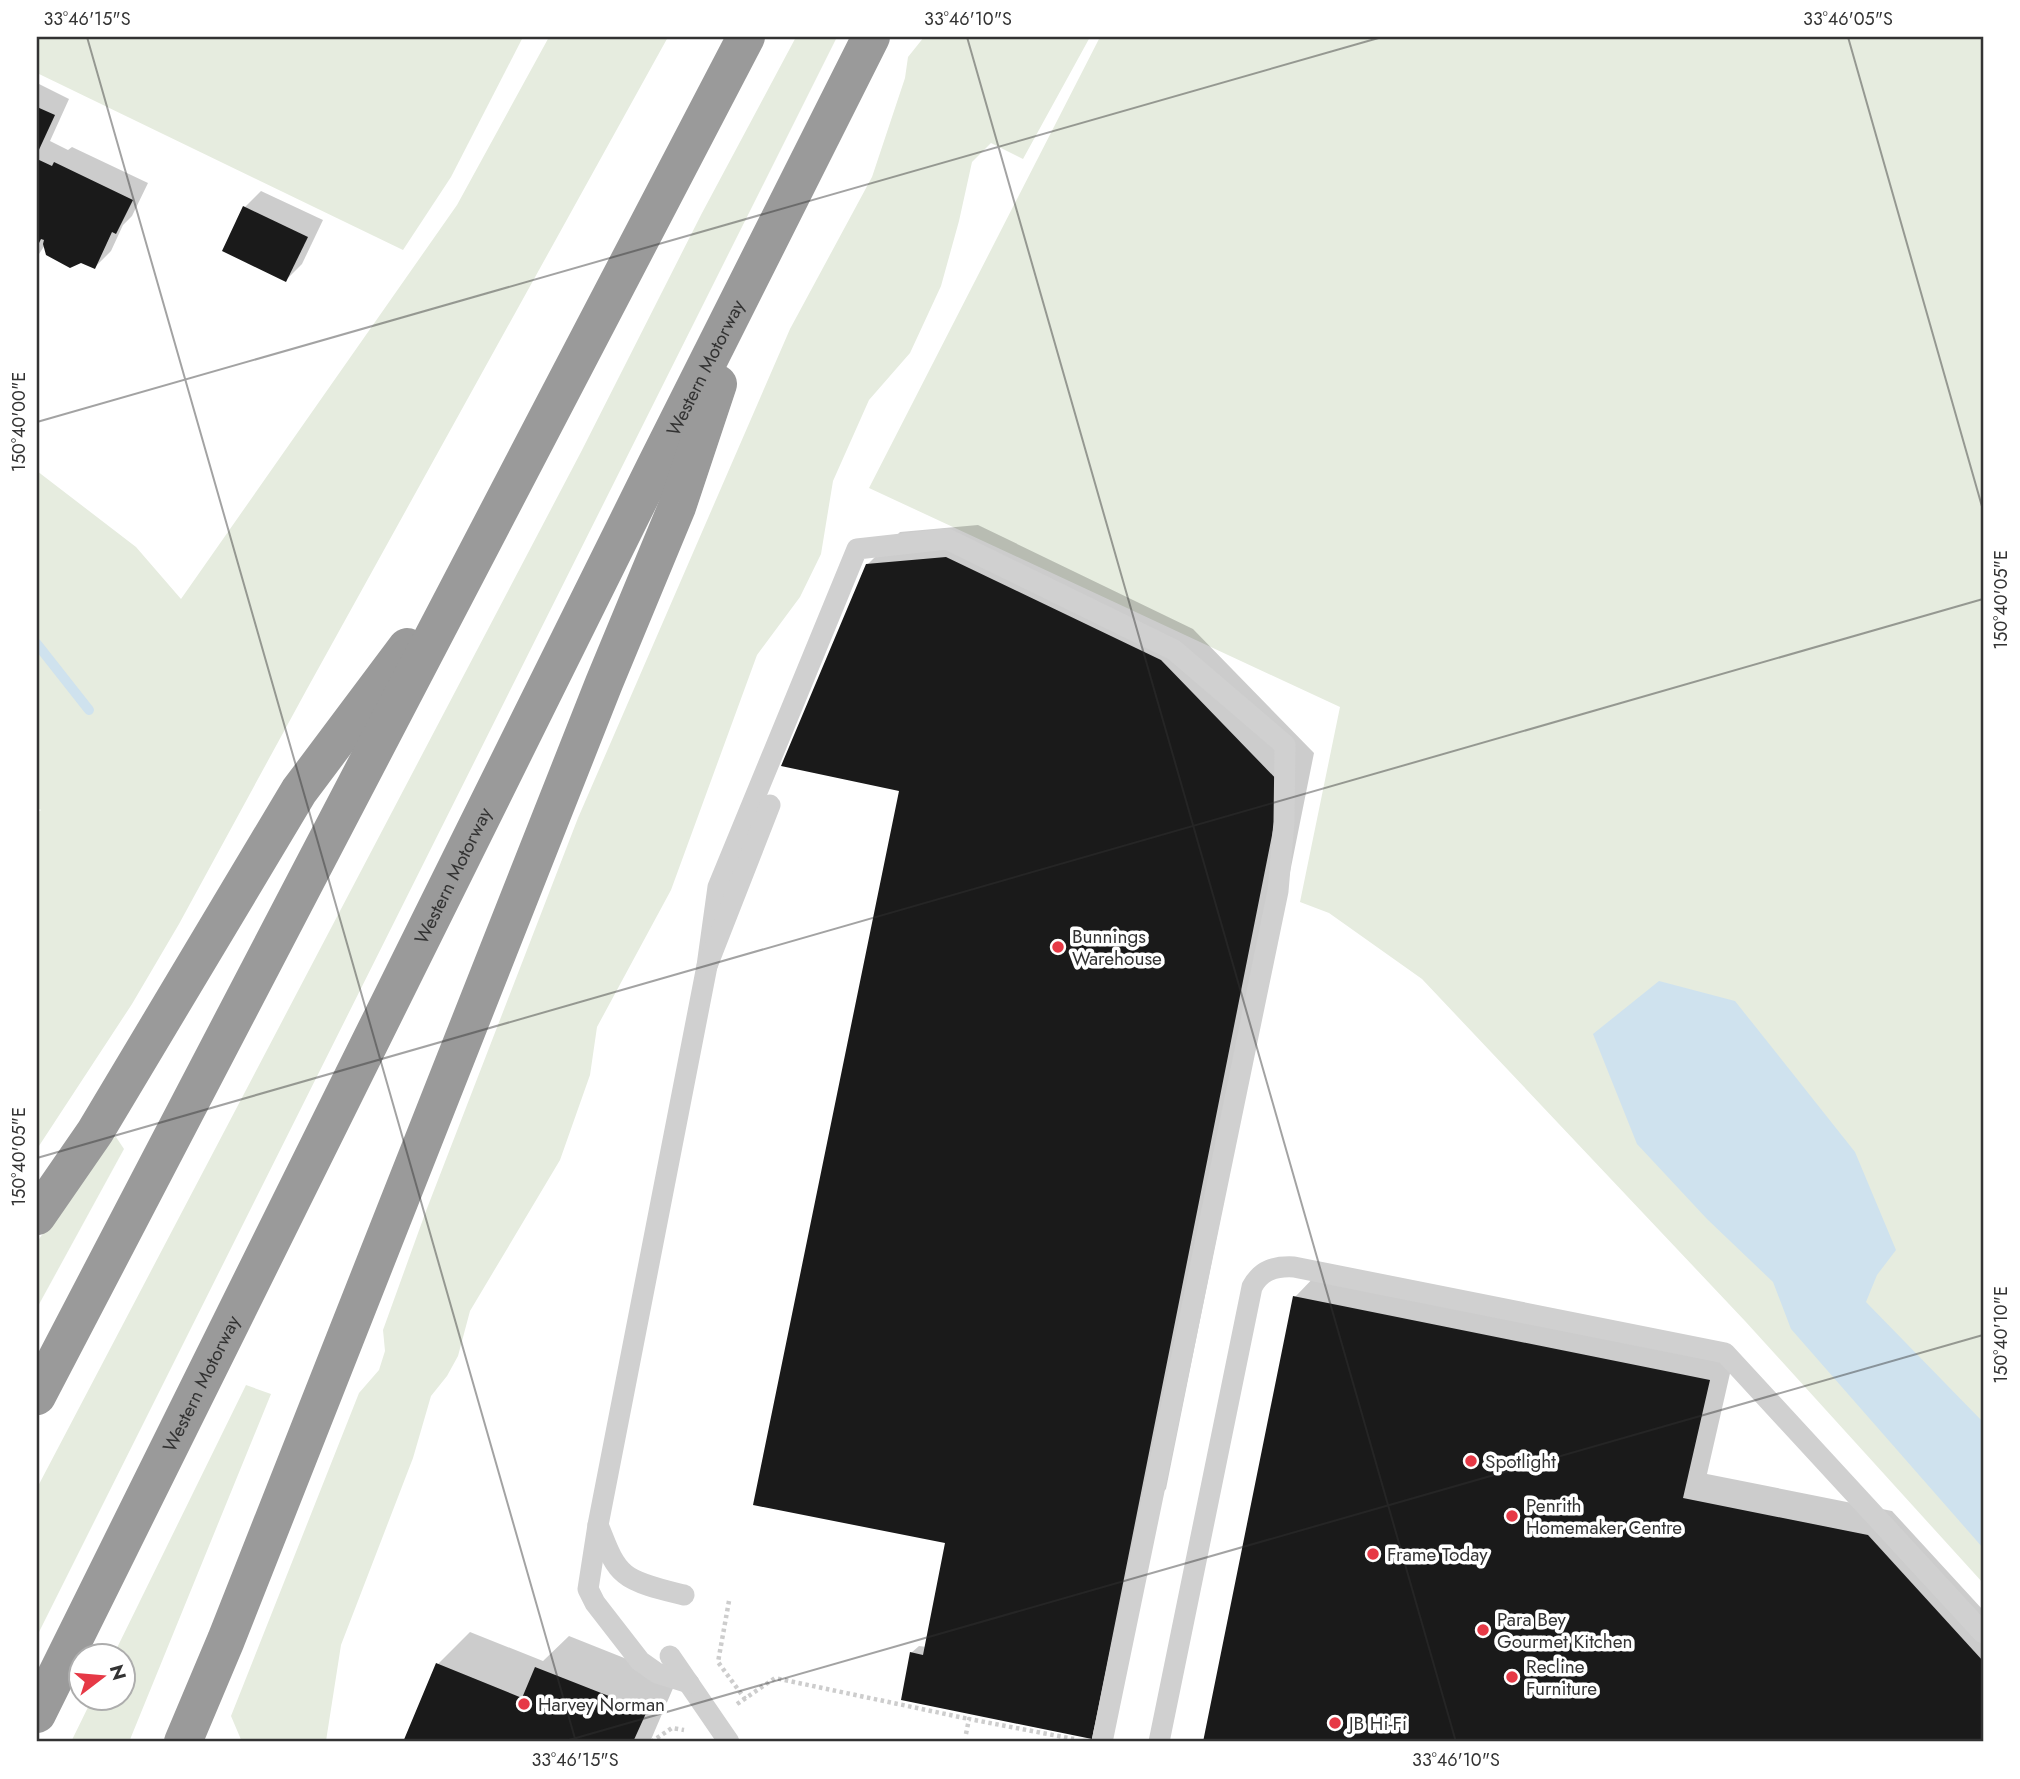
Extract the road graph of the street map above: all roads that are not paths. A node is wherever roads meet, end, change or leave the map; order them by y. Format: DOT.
graph roads {
  1 [pos="746,37"];
  2 [pos="871,37"];
  3 [pos="763,253"];
  4 [pos="476,556"];
  5 [pos="770,805"];
  6 [pos="707,966"];
  7 [pos="37,1216"];
  8 [pos="37,1396"];
  9 [pos="597,1525"];
  10 [pos="684,1595"];
  11 [pos="1983,1633"];
  12 [pos="670,1656"];
  13 [pos="688,1683"];
  14 [pos="37,1714"];
  15 [pos="1092,1741"];
  16 [pos="183,1742"];
  17 [pos="729,1742"];
  18 [pos="1159,1742"];
  1 -- 4 [label="highway"];
  2 -- 3 [label="highway, Western Motorway"];
  3 -- 14 [label="highway, Western Motorway"];
  3 -- 16 [label="highway"];
  4 -- 7 [label="highway"];
  4 -- 8 [label="highway"];
  5 -- 6 [label="lane"];
  6 -- 9 [label="lane"];
  6 -- 15 [label="lane"];
  9 -- 10 [label="lane"];
  9 -- 13 [label="lane"];
  11 -- 18 [label="lane"];
  12 -- 13 [label="lane"];
  13 -- 17 [label="lane"];
}
